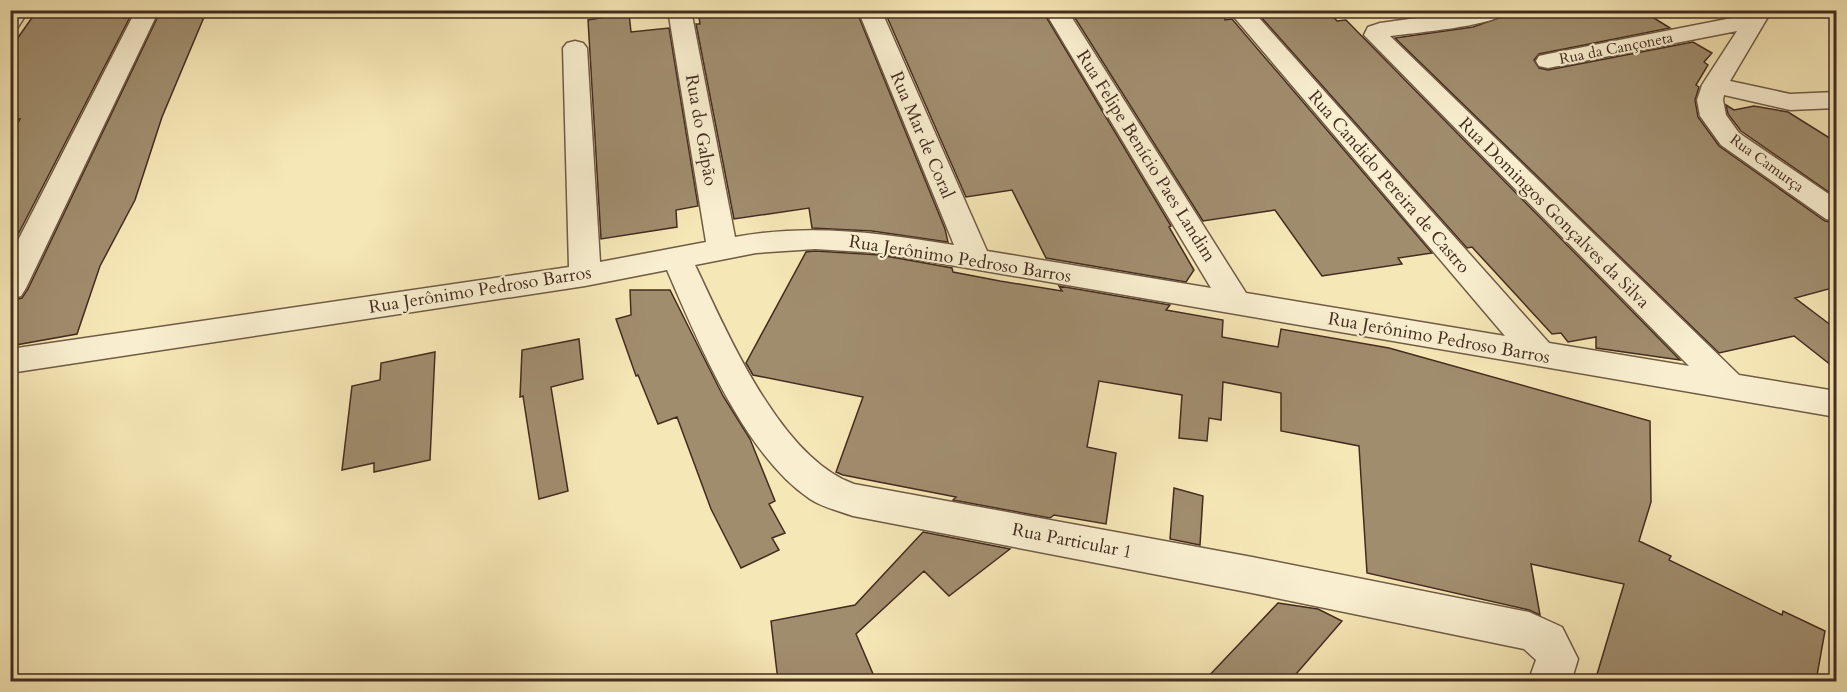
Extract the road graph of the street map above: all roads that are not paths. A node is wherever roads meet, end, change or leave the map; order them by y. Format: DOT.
graph roads {
  1 [pos="18,10"];
  2 [pos="148,10"];
  3 [pos="679,10"];
  4 [pos="869,10"];
  5 [pos="1055,10"];
  6 [pos="1239,10"];
  7 [pos="1488,14"];
  8 [pos="1758,15"];
  9 [pos="10,22"];
  10 [pos="576,48"];
  11 [pos="1548,61"];
  12 [pos="1715,85"];
  13 [pos="1836,100"];
  14 [pos="1836,212"];
  15 [pos="722,249"];
  16 [pos="676,257"];
  17 [pos="975,259"];
  18 [pos="585,274"];
  19 [pos="10,288"];
  20 [pos="1236,303"];
  21 [pos="1539,354"];
  22 [pos="10,361"];
  23 [pos="1729,386"];
  24 [pos="1836,404"];
  25 [pos="1549,681"];
  1 -- 9 [label="street"];
  2 -- 19 [label="street"];
  3 -- 15 [label="street, Rua do Galpão"];
  4 -- 17 [label="street, Rua Mar de Coral"];
  5 -- 20 [label="street, Rua Felipe Benício Paes Landim"];
  6 -- 21 [label="street, Rua Candido Pereira de Castro"];
  7 -- 23 [label="street, Rua Domingos Gonçalves da Silva"];
  8 -- 11 [label="street, Rua da Cançoneta"];
  8 -- 12 [label="street, Rua Camurça"];
  10 -- 18 [label="street"];
  12 -- 13 [label="street"];
  12 -- 14 [label="street, Rua Camurça"];
  15 -- 16 [label="street, Rua Jerônimo Pedroso Barros"];
  15 -- 17 [label="street, Rua Jerônimo Pedroso Barros"];
  16 -- 18 [label="street, Rua Jerônimo Pedroso Barros"];
  16 -- 25 [label="street, Rua Particular 1"];
  17 -- 20 [label="street, Rua Jerônimo Pedroso Barros"];
  18 -- 22 [label="street, Rua Jerônimo Pedroso Barros"];
  20 -- 21 [label="street, Rua Jerônimo Pedroso Barros"];
  21 -- 23 [label="street, Rua Jerônimo Pedroso Barros"];
  23 -- 24 [label="street, Rua Jerônimo Pedroso Barros"];
}
